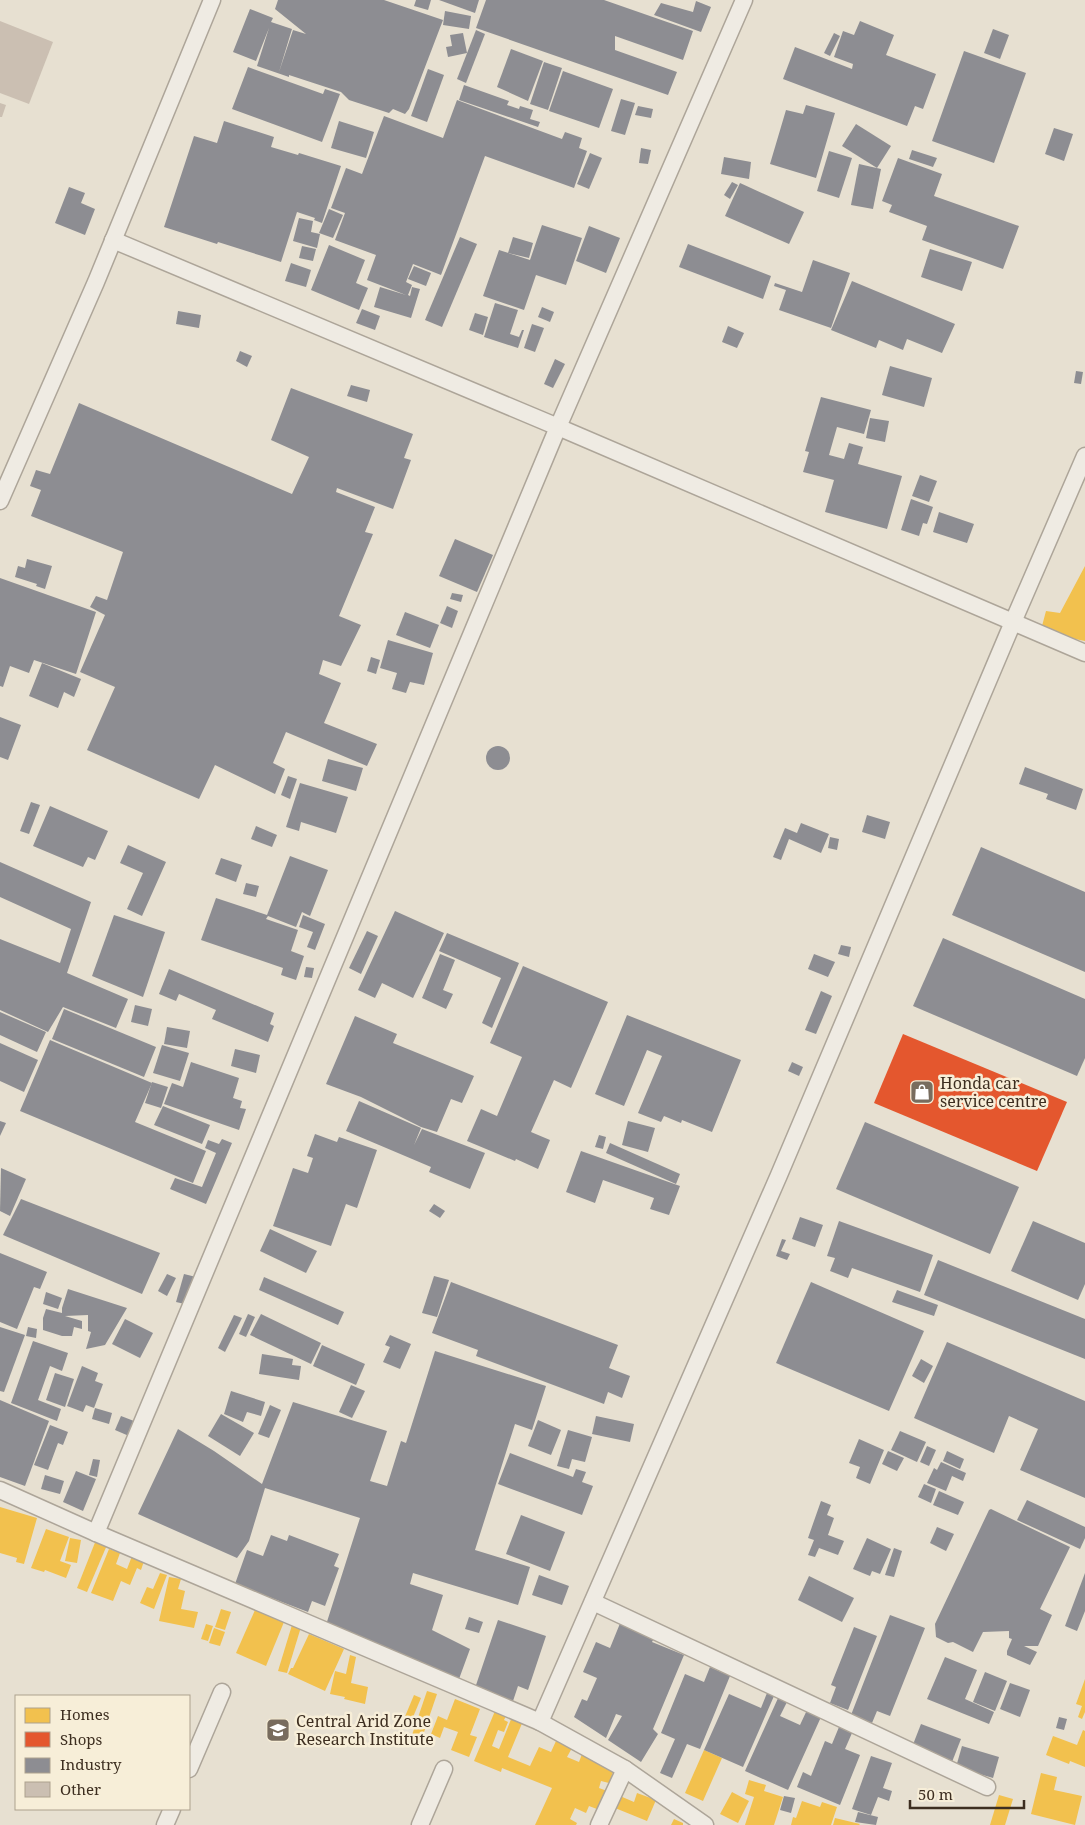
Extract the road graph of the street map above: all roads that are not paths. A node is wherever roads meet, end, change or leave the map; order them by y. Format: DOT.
graph roads {
  1 [pos="212,0"];
  2 [pos="744,0"];
  3 [pos="113,240"];
  4 [pos="558,427"];
  5 [pos="1085,456"];
  6 [pos="0,501"];
  7 [pos="1013,622"];
  8 [pos="1085,653"];
  9 [pos="0,1490"];
  10 [pos="96,1533"];
  11 [pos="593,1602"];
  12 [pos="222,1692"];
  13 [pos="540,1722"];
  14 [pos="190,1767"];
  15 [pos="444,1769"];
  16 [pos="625,1769"];
  17 [pos="986,1787"];
  18 [pos="172,1810"];
  19 [pos="165,1825"];
  20 [pos="420,1825"];
  21 [pos="599,1825"];
  22 [pos="705,1825"];
  1 -- 3 [label="street"];
  2 -- 4 [label="street"];
  3 -- 4 [label="street"];
  3 -- 6 [label="street"];
  4 -- 7 [label="street"];
  4 -- 10 [label="street"];
  5 -- 7 [label="street"];
  7 -- 8 [label="street"];
  7 -- 11 [label="street"];
  9 -- 10 [label="street"];
  10 -- 13 [label="street"];
  11 -- 13 [label="street"];
  11 -- 17 [label="street"];
  12 -- 14 [label="street"];
  13 -- 16 [label="street"];
  15 -- 20 [label="street"];
  16 -- 21 [label="street"];
  16 -- 22 [label="street"];
  18 -- 19 [label="street"];
}
